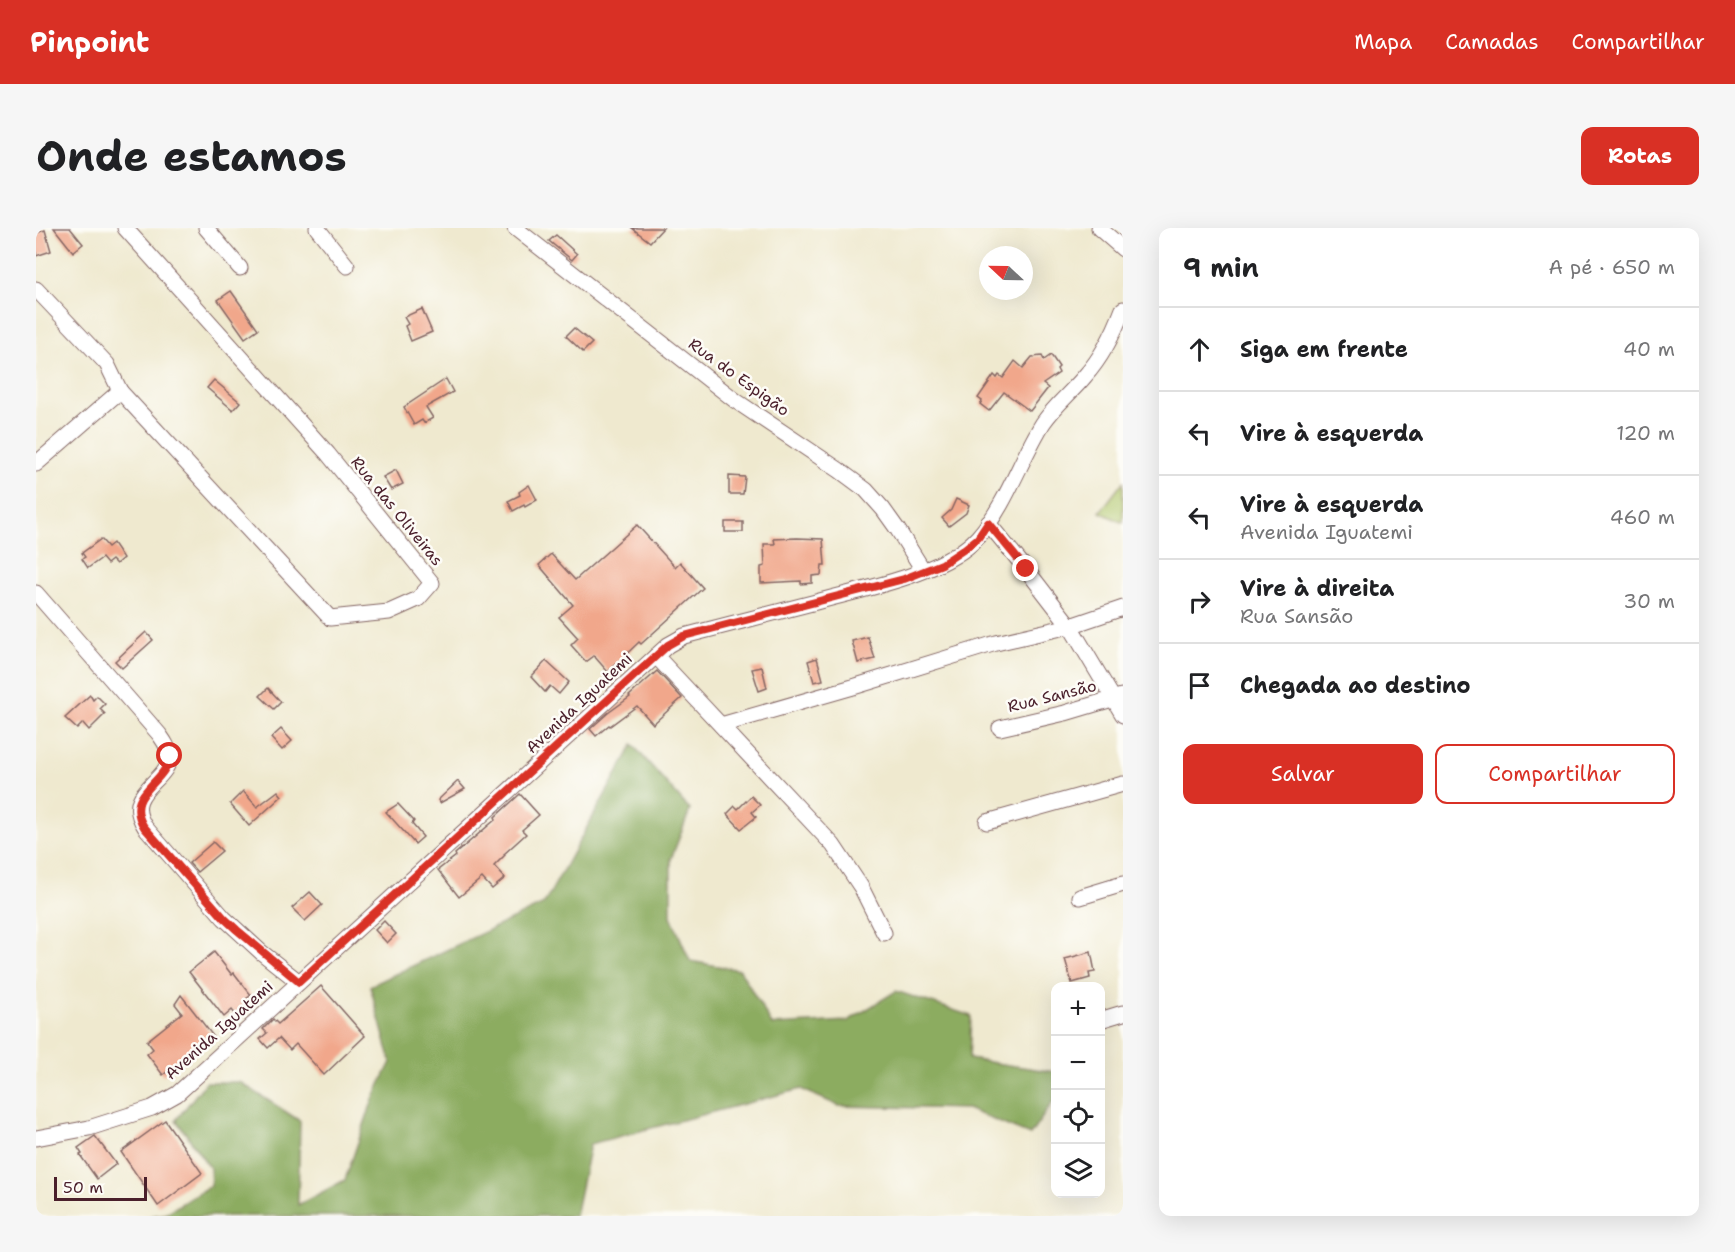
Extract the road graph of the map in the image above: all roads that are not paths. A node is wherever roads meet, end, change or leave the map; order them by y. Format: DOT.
graph roads {
  1 [pos="124,228"];
  2 [pos="206,228"];
  3 [pos="317,228"];
  4 [pos="515,228"];
  5 [pos="1099,228"];
  6 [pos="1123,249"];
  7 [pos="347,266"];
  8 [pos="240,268"];
  9 [pos="36,289"];
  10 [pos="1123,309"];
  11 [pos="120,391"];
  12 [pos="36,464"];
  13 [pos="988,523"];
  14 [pos="923,570"];
  15 [pos="36,593"];
  16 [pos="1123,608"];
  17 [pos="1070,626"];
  18 [pos="656,656"];
  19 [pos="1118,698"];
  20 [pos="1123,715"];
  21 [pos="722,724"];
  22 [pos="1000,728"];
  23 [pos="1123,784"];
  24 [pos="987,822"];
  25 [pos="1123,884"];
  26 [pos="1080,897"];
  27 [pos="884,933"];
  28 [pos="299,982"];
  29 [pos="1123,1013"];
  30 [pos="1105,1019"];
  31 [pos="36,1138"];
  1 -- 11 [label="street, Rua das Oliveiras"];
  2 -- 8 [label="street"];
  3 -- 7 [label="street"];
  4 -- 14 [label="street, Rua do Espigão"];
  5 -- 6 [label="street"];
  9 -- 11 [label="street"];
  10 -- 13 [label="street, Avenida Iguatemi"];
  11 -- 12 [label="street"];
  13 -- 14 [label="street, Avenida Iguatemi"];
  13 -- 17 [label="street, Rua Sansão"];
  14 -- 18 [label="street, Avenida Iguatemi"];
  15 -- 28 [label="street"];
  16 -- 17 [label="street"];
  17 -- 19 [label="street, Rua Sansão"];
  17 -- 21 [label="street"];
  18 -- 21 [label="street"];
  18 -- 28 [label="street, Avenida Iguatemi"];
  19 -- 20 [label="street, Rua Sansão"];
  19 -- 22 [label="street, Rua Sansão"];
  21 -- 27 [label="street"];
  23 -- 24 [label="street"];
  25 -- 26 [label="street"];
  28 -- 31 [label="street, Avenida Iguatemi"];
  29 -- 30 [label="street"];
}
